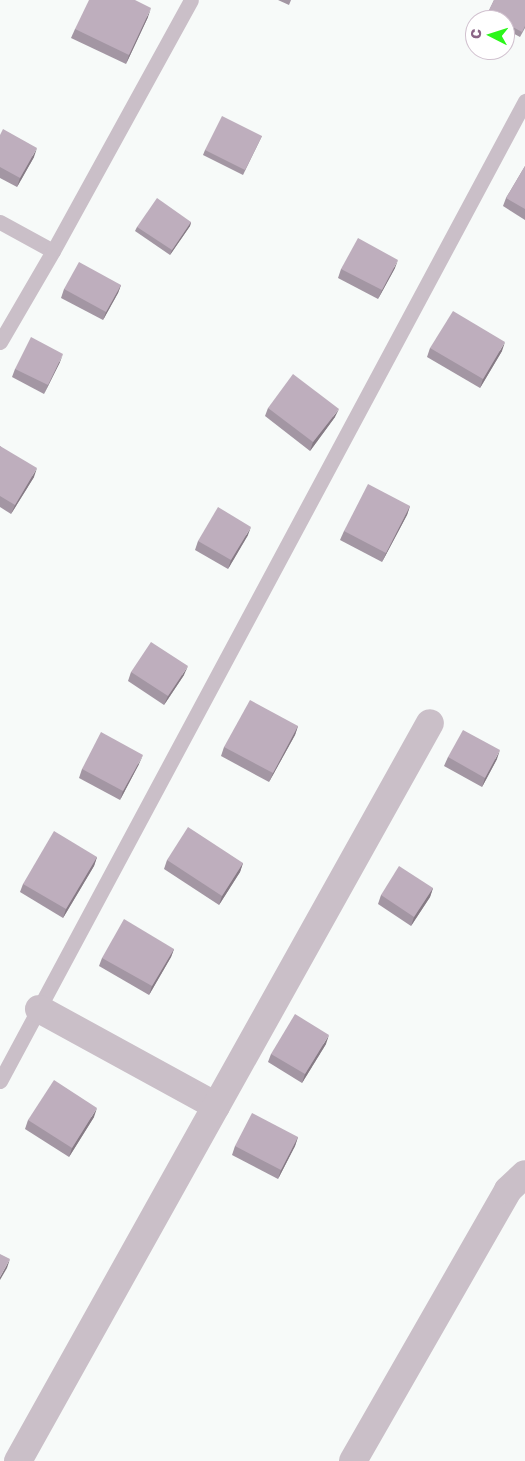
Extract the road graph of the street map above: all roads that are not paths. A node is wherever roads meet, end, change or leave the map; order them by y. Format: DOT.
graph roads {
  1 [pos="191,0"];
  2 [pos="525,101"];
  3 [pos="0,222"];
  4 [pos="53,251"];
  5 [pos="0,342"];
  6 [pos="430,723"];
  7 [pos="39,1009"];
  8 [pos="0,1081"];
  9 [pos="216,1106"];
  10 [pos="525,1174"];
  11 [pos="18,1461"];
  12 [pos="353,1461"];
  1 -- 4 [label="lane"];
  2 -- 7 [label="lane"];
  3 -- 4 [label="lane"];
  4 -- 5 [label="lane"];
  6 -- 9 [label="street"];
  7 -- 8 [label="lane"];
  7 -- 9 [label="street"];
  9 -- 11 [label="street"];
  10 -- 12 [label="street"];
}
